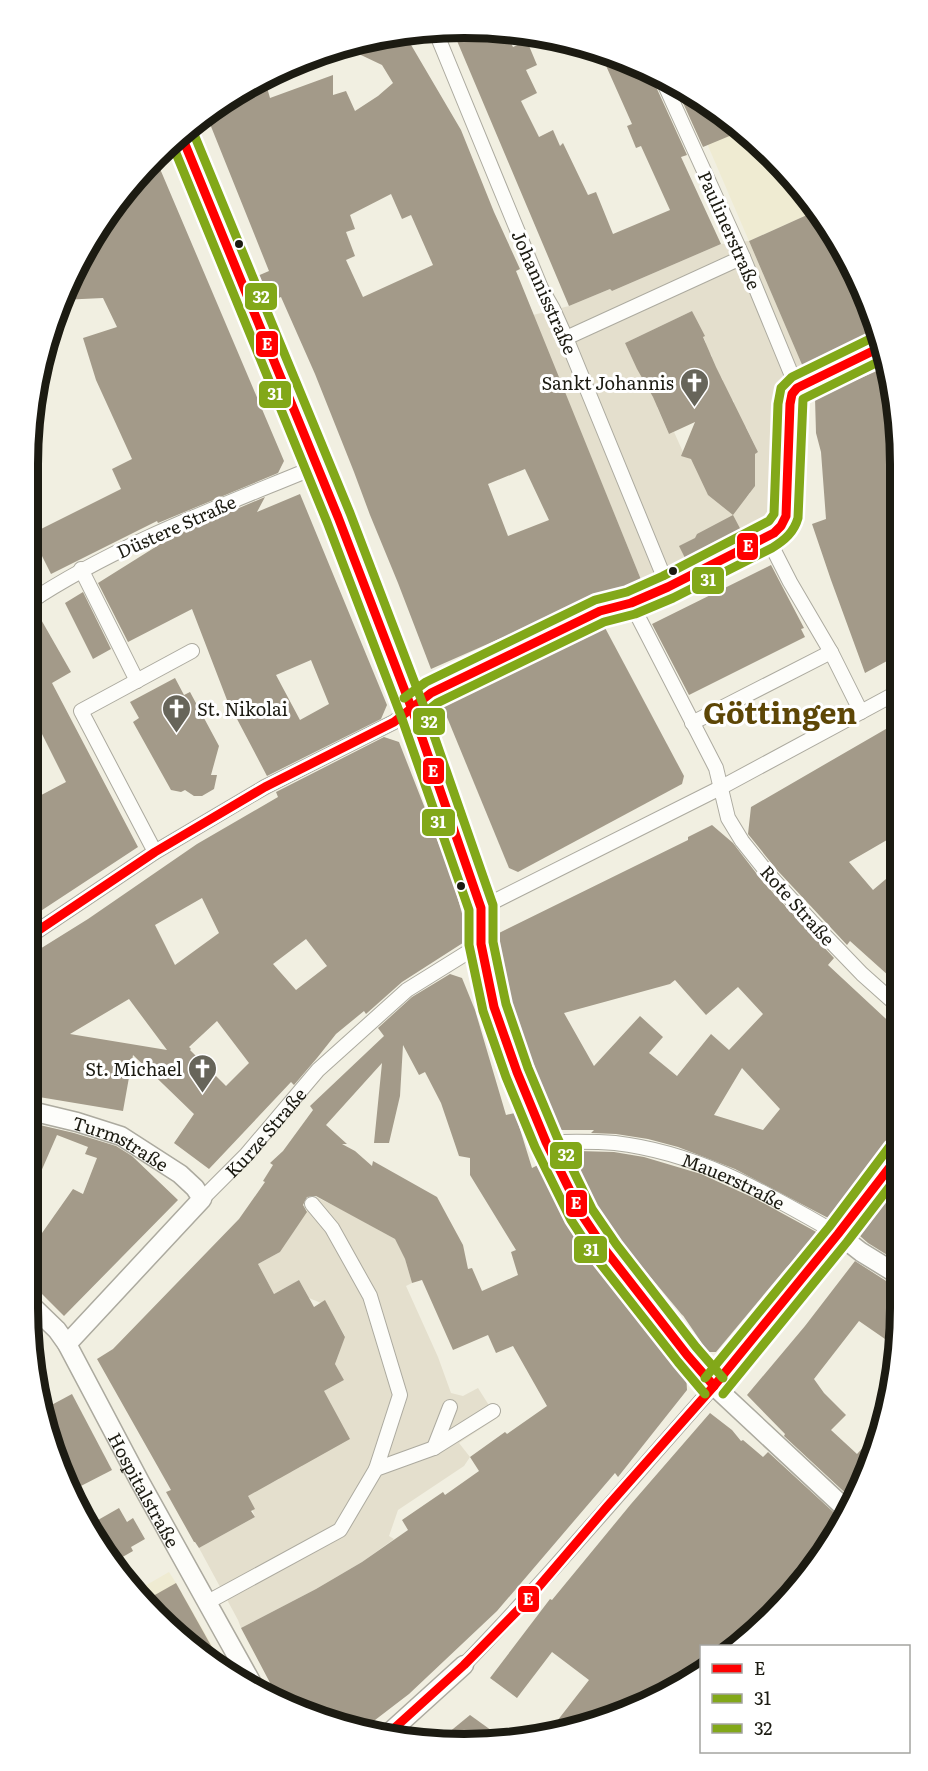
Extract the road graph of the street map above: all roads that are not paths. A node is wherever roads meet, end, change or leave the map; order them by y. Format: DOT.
graph roads {
  1 [pos="438,38"];
  2 [pos="667,89"];
  3 [pos="184,142"];
  4 [pos="743,258"];
  5 [pos="566,338"];
  6 [pos="875,350"];
  7 [pos="802,385"];
  8 [pos="318,466"];
  9 [pos="767,537"];
  10 [pos="81,569"];
  11 [pos="668,587"];
  12 [pos="38,596"];
  13 [pos="631,603"];
  14 [pos="816,627"];
  15 [pos="803,633"];
  16 [pos="192,651"];
  17 [pos="831,652"];
  18 [pos="137,681"];
  19 [pos="890,696"];
  20 [pos="411,708"];
  21 [pos="861,712"];
  22 [pos="692,723"];
  23 [pos="720,788"];
  24 [pos="155,852"];
  25 [pos="482,908"];
  26 [pos="38,931"];
  27 [pos="481,944"];
  28 [pos="890,999"];
  29 [pos="38,1113"];
  30 [pos="546,1142"];
  31 [pos="890,1166"];
  32 [pos="202,1199"];
  33 [pos="312,1204"];
  34 [pos="838,1234"];
  35 [pos="890,1270"];
  36 [pos="38,1312"];
  37 [pos="67,1344"];
  38 [pos="714,1386"];
  39 [pos="450,1407"];
  40 [pos="493,1411"];
  41 [pos="434,1448"];
  42 [pos="376,1469"];
  43 [pos="842,1505"];
  44 [pos="206,1603"];
  45 [pos="464,1665"];
  46 [pos="246,1673"];
  47 [pos="395,1728"];
  1 -- 5 [label="street, Johannisstraße"];
  2 -- 4 [label="street, Paulinerstraße"];
  3 -- 8 [label="street"];
  4 -- 5 [label="street"];
  4 -- 7 [label="street, Paulinerstraße"];
  5 -- 11 [label="street, Johannisstraße"];
  6 -- 7 [label="street"];
  7 -- 9 [label="street"];
  8 -- 10 [label="street, Düstere Straße"];
  8 -- 20 [label="street"];
  9 -- 11 [label="street"];
  9 -- 14 [label="street"];
  10 -- 12 [label="street, Düstere Straße"];
  10 -- 18 [label="street"];
  11 -- 13 [label="street"];
  13 -- 20 [label="street"];
  13 -- 22 [label="street, Rote Straße"];
  14 -- 15 [label="street"];
  14 -- 17 [label="street"];
  16 -- 18 [label="street"];
  17 -- 21 [label="street"];
  17 -- 22 [label="street"];
  18 -- 24 [label="street"];
  19 -- 21 [label="street"];
  20 -- 24 [label="street"];
  20 -- 25 [label="street"];
  21 -- 23 [label="street"];
  22 -- 23 [label="street, Rote Straße"];
  23 -- 25 [label="street"];
  23 -- 28 [label="street, Rote Straße"];
  24 -- 26 [label="street"];
  25 -- 27 [label="street"];
  27 -- 30 [label="street"];
  27 -- 32 [label="street, Kurze Straße"];
  29 -- 32 [label="street, Turmstraße"];
  30 -- 34 [label="street, Mauerstraße"];
  30 -- 38 [label="street"];
  31 -- 34 [label="street"];
  32 -- 37 [label="street, Kurze Straße"];
  33 -- 42 [label="street"];
  34 -- 35 [label="street, Mauerstraße"];
  34 -- 38 [label="street"];
  36 -- 37 [label="street, Hospitalstraße"];
  37 -- 44 [label="street, Hospitalstraße"];
  38 -- 43 [label="street"];
  38 -- 45 [label="street"];
  39 -- 41 [label="street"];
  40 -- 41 [label="street"];
  41 -- 42 [label="street"];
  42 -- 44 [label="street"];
  44 -- 46 [label="street, Hospitalstraße"];
  45 -- 47 [label="street"];
}
